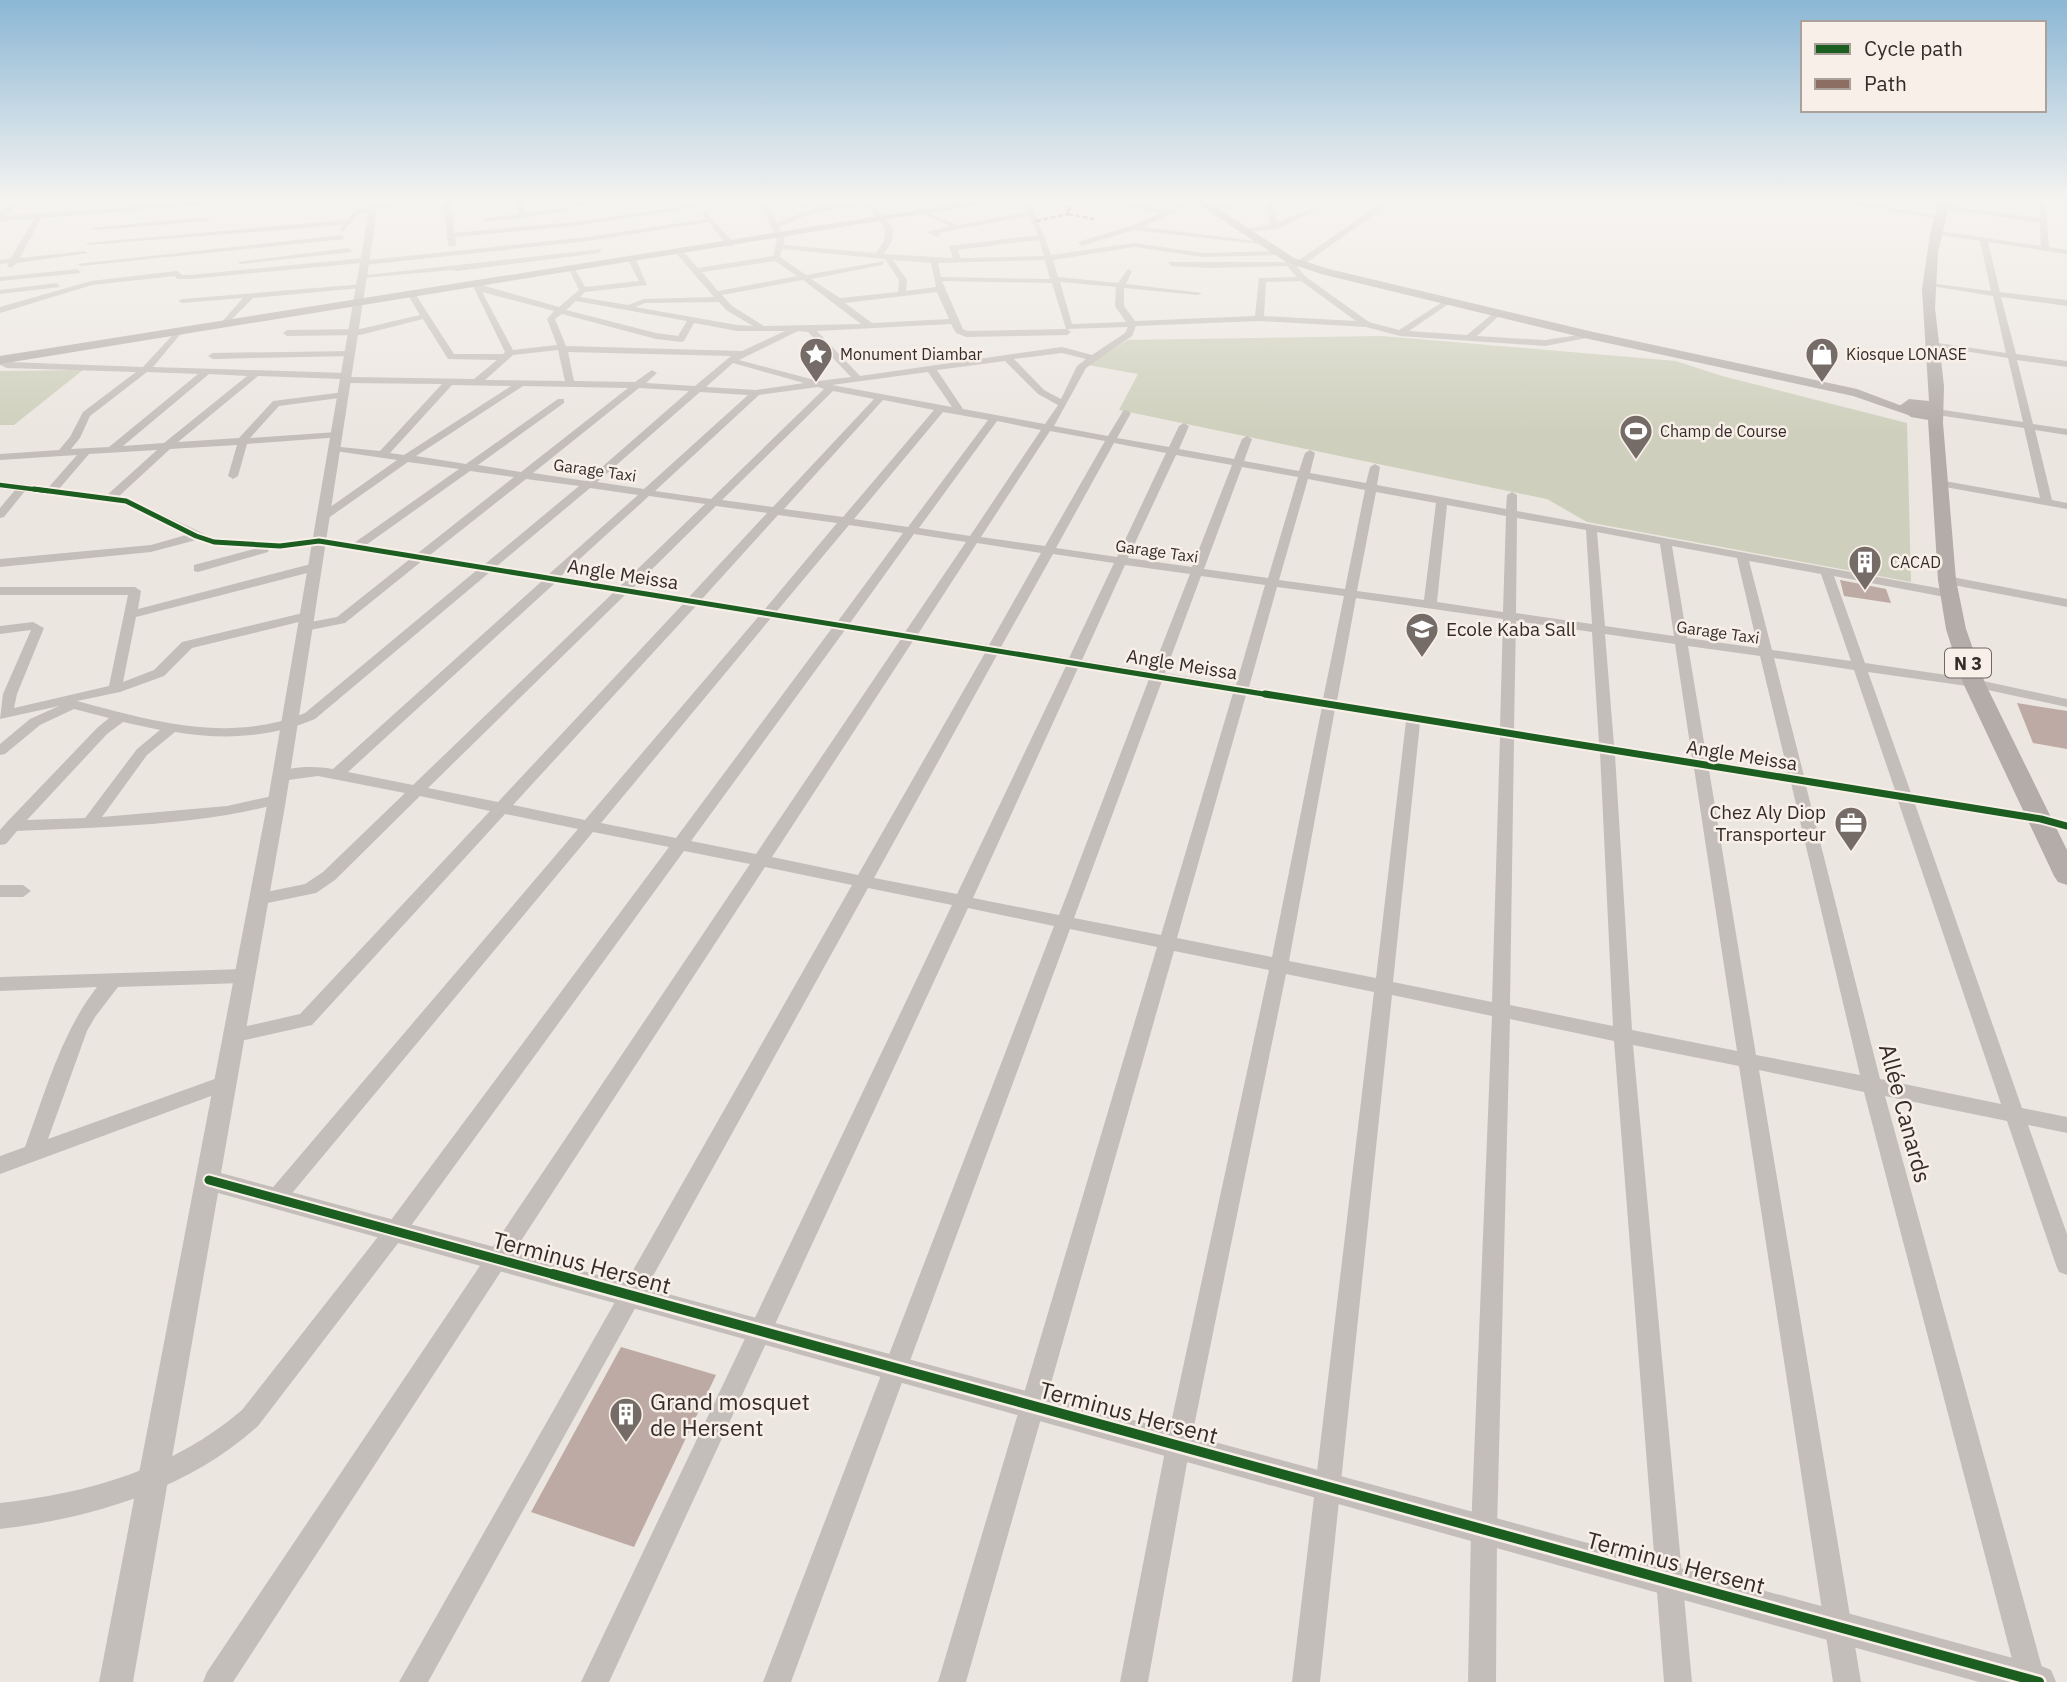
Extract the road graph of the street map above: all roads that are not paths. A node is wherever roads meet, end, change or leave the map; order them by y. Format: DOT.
graph roads {
  1 [pos="77,276"];
  2 [pos="135,276"];
  3 [pos="330,276"];
  4 [pos="361,276"];
  5 [pos="465,276"];
  6 [pos="528,276"];
  7 [pos="575,276"];
  8 [pos="641,276"];
  9 [pos="700,276"];
  10 [pos="811,276"];
  11 [pos="901,276"];
  12 [pos="1054,276"];
  13 [pos="1125,276"];
  14 [pos="1341,276"];
  15 [pos="1929,276"];
  16 [pos="1992,276"];
  17 [pos="804,278"];
  18 [pos="938,279"];
  19 [pos="1303,279"];
  20 [pos="1055,280"];
  21 [pos="1120,285"];
  22 [pos="1929,285"];
  23 [pos="73,286"];
  24 [pos="473,286"];
  25 [pos="613,287"];
  26 [pos="940,289"];
  27 [pos="583,290"];
  28 [pos="0,292"];
  29 [pos="1198,293"];
  30 [pos="902,294"];
  31 [pos="1996,294"];
  32 [pos="251,295"];
  33 [pos="412,295"];
  34 [pos="719,296"];
  35 [pos="574,298"];
  36 [pos="838,300"];
  37 [pos="182,301"];
  38 [pos="1447,301"];
  39 [pos="2067,303"];
  40 [pos="358,304"];
  41 [pos="631,306"];
  42 [pos="559,309"];
  43 [pos="0,310"];
  44 [pos="1497,313"];
  45 [pos="425,316"];
  46 [pos="1259,318"];
  47 [pos="691,321"];
  48 [pos="953,321"];
  49 [pos="224,324"];
  50 [pos="1133,324"];
  51 [pos="1366,324"];
  52 [pos="870,326"];
  53 [pos="810,329"];
  54 [pos="1068,329"];
  55 [pos="766,330"];
  56 [pos="795,330"];
  57 [pos="179,331"];
  58 [pos="1400,332"];
  59 [pos="287,333"];
  60 [pos="353,333"];
  61 [pos="1589,335"];
  62 [pos="1469,338"];
  63 [pos="963,345"];
  64 [pos="1931,345"];
  65 [pos="562,348"];
  66 [pos="1062,350"];
  67 [pos="745,354"];
  68 [pos="349,355"];
  69 [pos="508,355"];
  70 [pos="213,356"];
  71 [pos="2012,356"];
  72 [pos="1007,358"];
  73 [pos="1093,358"];
  74 [pos="731,360"];
  75 [pos="0,361"];
  76 [pos="2067,364"];
  77 [pos="147,368"];
  78 [pos="931,369"];
  79 [pos="209,370"];
  80 [pos="257,372"];
  81 [pos="652,373"];
  82 [pos="858,379"];
  83 [pos="449,382"];
  84 [pos="477,382"];
  85 [pos="521,383"];
  86 [pos="570,383"];
  87 [pos="346,384"];
  88 [pos="637,385"];
  89 [pos="824,386"];
  90 [pos="700,388"];
  91 [pos="1938,391"];
  92 [pos="756,393"];
  93 [pos="881,397"];
  94 [pos="561,401"];
  95 [pos="1063,404"];
  96 [pos="941,408"];
  97 [pos="1915,408"];
  98 [pos="960,412"];
  99 [pos="1126,413"];
  100 [pos="1937,417"];
  101 [pos="994,418"];
  102 [pos="1184,426"];
  103 [pos="2029,426"];
  104 [pos="1048,428"];
  105 [pos="2067,432"];
  106 [pos="1113,439"];
  107 [pos="1247,439"];
  108 [pos="336,441"];
  109 [pos="243,443"];
  110 [pos="166,447"];
  111 [pos="1173,450"];
  112 [pos="110,451"];
  113 [pos="85,453"];
  114 [pos="1310,453"];
  115 [pos="60,455"];
  116 [pos="382,455"];
  117 [pos="0,457"];
  118 [pos="405,458"];
  119 [pos="1238,462"];
  120 [pos="1375,467"];
  121 [pos="467,468"];
  122 [pos="1303,474"];
  123 [pos="233,476"];
  124 [pos="523,476"];
  125 [pos="1939,483"];
  126 [pos="0,485"];
  127 [pos="587,485"];
  128 [pos="1371,487"];
  129 [pos="22,488"];
  130 [pos="51,491"];
  131 [pos="646,493"];
  132 [pos="111,497"];
  133 [pos="1442,500"];
  134 [pos="710,502"];
  135 [pos="2047,502"];
  136 [pos="1511,504"];
  137 [pos="2067,506"];
  138 [pos="775,512"];
  139 [pos="0,515"];
  140 [pos="323,517"];
  141 [pos="846,522"];
  142 [pos="1591,527"];
  143 [pos="911,531"];
  144 [pos="196,536"];
  145 [pos="974,540"];
  146 [pos="1665,540"];
  147 [pos="319,541"];
  148 [pos="280,546"];
  149 [pos="356,547"];
  150 [pos="1050,551"];
  151 [pos="1742,555"];
  152 [pos="421,557"];
  153 [pos="1121,561"];
  154 [pos="0,563"];
  155 [pos="315,567"];
  156 [pos="198,568"];
  157 [pos="488,568"];
  158 [pos="1826,570"];
  159 [pos="1196,572"];
  160 [pos="552,578"];
  161 [pos="1271,583"];
  162 [pos="1949,587"];
  163 [pos="622,590"];
  164 [pos="0,591"];
  165 [pos="1350,594"];
  166 [pos="692,601"];
  167 [pos="2067,603"];
  168 [pos="1430,606"];
  169 [pos="768,613"];
  170 [pos="130,615"];
  171 [pos="1509,617"];
  172 [pos="306,622"];
  173 [pos="841,625"];
  174 [pos="0,630"];
  175 [pos="1599,630"];
  176 [pos="910,636"];
  177 [pos="1680,642"];
  178 [pos="995,650"];
  179 [pos="1767,655"];
  180 [pos="1074,663"];
  181 [pos="1860,668"];
  182 [pos="1157,676"];
  183 [pos="1975,683"];
  184 [pos="115,689"];
  185 [pos="1240,690"];
  186 [pos="74,700"];
  187 [pos="2067,703"];
  188 [pos="1329,704"];
  189 [pos="3,714"];
  190 [pos="120,717"];
  191 [pos="1413,718"];
  192 [pos="289,727"];
  193 [pos="170,729"];
  194 [pos="1507,733"];
  195 [pos="1607,749"];
  196 [pos="0,751"];
  197 [pos="1700,764"];
  198 [pos="337,774"];
  199 [pos="281,776"];
  200 [pos="1799,780"];
  201 [pos="415,790"];
  202 [pos="1904,797"];
  203 [pos="277,800"];
  204 [pos="501,808"];
  205 [pos="2040,819"];
  206 [pos="89,823"];
  207 [pos="12,826"];
  208 [pos="590,826"];
  209 [pos="2067,826"];
  210 [pos="0,840"];
  211 [pos="680,844"];
  212 [pos="761,860"];
  213 [pos="2067,876"];
  214 [pos="864,881"];
  215 [pos="0,891"];
  216 [pos="23,891"];
  217 [pos="258,899"];
  218 [pos="964,901"];
  219 [pos="1064,922"];
  220 [pos="1167,942"];
  221 [pos="1279,965"];
  222 [pos="243,976"];
  223 [pos="113,980"];
  224 [pos="0,984"];
  225 [pos="1385,986"];
  226 [pos="1501,1010"];
  227 [pos="1623,1035"];
  228 [pos="232,1036"];
  229 [pos="1745,1060"];
  230 [pos="223,1084"];
  231 [pos="1872,1085"];
  232 [pos="2013,1114"];
  233 [pos="2067,1125"];
  234 [pos="33,1152"];
  235 [pos="0,1164"];
  236 [pos="209,1180"];
  237 [pos="276,1199"];
  238 [pos="395,1231"];
  239 [pos="498,1259"];
  240 [pos="2067,1265"];
  241 [pos="631,1296"];
  242 [pos="762,1332"];
  243 [pos="896,1368"];
  244 [pos="1033,1406"];
  245 [pos="1178,1446"];
  246 [pos="154,1478"];
  247 [pos="1325,1486"];
  248 [pos="0,1516"];
  249 [pos="1484,1530"];
  250 [pos="1670,1581"];
  251 [pos="1839,1627"];
  252 [pos="2034,1681"];
  253 [pos="116,1682"];
  254 [pos="217,1682"];
  255 [pos="414,1682"];
  256 [pos="595,1682"];
  257 [pos="777,1682"];
  258 [pos="952,1682"];
  259 [pos="1134,1682"];
  260 [pos="1307,1682"];
  261 [pos="1482,1682"];
  262 [pos="1678,1682"];
  263 [pos="1847,1682"];
  1 -- 23 [label="street"];
  2 -- 23 [label="street"];
  3 -- 32 [label="street"];
  4 -- 40 [label="street"];
  5 -- 24 [label="street"];
  6 -- 24 [label="main road"];
  7 -- 27 [label="street"];
  8 -- 25 [label="street"];
  9 -- 34 [label="street"];
  10 -- 17 [label="street"];
  11 -- 30 [label="street"];
  12 -- 20 [label="street"];
  13 -- 21 [label="street"];
  14 -- 38 [label="main road"];
  15 -- 22 [label="main road, N 3"];
  16 -- 31 [label="street"];
  17 -- 34 [label="street"];
  17 -- 36 [label="street"];
  18 -- 20 [label="street"];
  18 -- 26 [label="street"];
  19 -- 46 [label="street"];
  19 -- 51 [label="street"];
  20 -- 21 [label="street"];
  20 -- 54 [label="street"];
  21 -- 29 [label="street"];
  21 -- 50 [label="street"];
  22 -- 31 [label="street"];
  22 -- 64 [label="main road, N 3"];
  23 -- 28 [label="street"];
  23 -- 43 [label="street"];
  24 -- 33 [label="main road"];
  24 -- 42 [label="street"];
  24 -- 69 [label="street"];
  25 -- 27 [label="street"];
  25 -- 41 [label="street"];
  26 -- 30 [label="street"];
  26 -- 48 [label="street"];
  27 -- 35 [label="street"];
  30 -- 36 [label="street"];
  31 -- 39 [label="street"];
  31 -- 71 [label="street"];
  32 -- 37 [label="street"];
  32 -- 49 [label="street"];
  33 -- 40 [label="main road"];
  33 -- 45 [label="street"];
  34 -- 41 [label="street"];
  34 -- 55 [label="street"];
  35 -- 41 [label="street"];
  35 -- 42 [label="street"];
  36 -- 52 [label="street"];
  38 -- 44 [label="main road"];
  38 -- 58 [label="street"];
  40 -- 49 [label="main road"];
  40 -- 60 [label="street"];
  41 -- 47 [label="street"];
  42 -- 47 [label="street"];
  42 -- 65 [label="street"];
  44 -- 61 [label="main road"];
  44 -- 62 [label="street"];
  45 -- 60 [label="street"];
  45 -- 69 [label="street"];
  46 -- 50 [label="street"];
  46 -- 51 [label="street"];
  47 -- 55 [label="street"];
  48 -- 52 [label="street"];
  48 -- 63 [label="street"];
  49 -- 57 [label="main road"];
  50 -- 54 [label="street"];
  50 -- 73 [label="street"];
  51 -- 58 [label="street"];
  52 -- 53 [label="street"];
  53 -- 56 [label="street"];
  53 -- 82 [label="street"];
  54 -- 63 [label="street"];
  54 -- 66 [label="street"];
  55 -- 56 [label="street"];
  56 -- 67 [label="street"];
  57 -- 75 [label="main road"];
  57 -- 77 [label="street"];
  58 -- 62 [label="street"];
  59 -- 60 [label="street"];
  60 -- 68 [label="street"];
  61 -- 62 [label="street"];
  61 -- 97 [label="main road"];
  63 -- 72 [label="street"];
  63 -- 78 [label="street"];
  64 -- 71 [label="street"];
  64 -- 91 [label="main road, N 3"];
  65 -- 67 [label="street"];
  65 -- 69 [label="street"];
  65 -- 86 [label="street"];
  66 -- 72 [label="street"];
  66 -- 73 [label="street"];
  67 -- 74 [label="street"];
  68 -- 70 [label="street"];
  68 -- 87 [label="street"];
  69 -- 84 [label="street"];
  71 -- 76 [label="street"];
  71 -- 103 [label="street"];
  72 -- 95 [label="street"];
  73 -- 95 [label="street"];
  74 -- 89 [label="street"];
  74 -- 90 [label="street"];
  75 -- 77 [label="street"];
  77 -- 79 [label="street"];
  77 -- 115 [label="street"];
  78 -- 82 [label="street"];
  78 -- 98 [label="street"];
  79 -- 80 [label="street"];
  79 -- 112 [label="street"];
  80 -- 87 [label="street"];
  80 -- 110 [label="street"];
  81 -- 88 [label="street"];
  82 -- 89 [label="street"];
  83 -- 84 [label="street"];
  83 -- 87 [label="street"];
  83 -- 116 [label="street"];
  84 -- 85 [label="street"];
  85 -- 86 [label="street"];
  85 -- 118 [label="street"];
  86 -- 88 [label="street"];
  87 -- 108 [label="street"];
  87 -- 109 [label="street"];
  88 -- 90 [label="street"];
  88 -- 124 [label="street"];
  89 -- 92 [label="street"];
  89 -- 93 [label="street"];
  89 -- 134 [label="street"];
  90 -- 92 [label="street"];
  90 -- 127 [label="street"];
  91 -- 97 [label="main road"];
  91 -- 100 [label="main road, N 3"];
  92 -- 131 [label="street"];
  93 -- 96 [label="street"];
  93 -- 138 [label="street"];
  94 -- 121 [label="street"];
  95 -- 104 [label="street"];
  96 -- 98 [label="street"];
  96 -- 141 [label="street"];
  97 -- 100 [label="main road"];
  98 -- 101 [label="street"];
  99 -- 106 [label="street"];
  100 -- 103 [label="street"];
  100 -- 125 [label="main road, N 3"];
  101 -- 104 [label="street"];
  101 -- 143 [label="street"];
  102 -- 111 [label="street"];
  103 -- 105 [label="street"];
  103 -- 135 [label="street"];
  104 -- 106 [label="street"];
  104 -- 145 [label="street"];
  106 -- 111 [label="street"];
  106 -- 150 [label="street"];
  107 -- 119 [label="street"];
  108 -- 109 [label="street, Garage Taxi"];
  108 -- 116 [label="street, Garage Taxi"];
  108 -- 140 [label="street"];
  109 -- 110 [label="street, Garage Taxi"];
  109 -- 123 [label="street"];
  110 -- 112 [label="street, Garage Taxi"];
  110 -- 132 [label="street"];
  111 -- 119 [label="street"];
  111 -- 153 [label="street"];
  112 -- 113 [label="street, Garage Taxi"];
  113 -- 115 [label="street, Garage Taxi"];
  113 -- 130 [label="street"];
  114 -- 122 [label="street"];
  115 -- 117 [label="street, Garage Taxi"];
  116 -- 118 [label="street, Garage Taxi"];
  118 -- 121 [label="street, Garage Taxi"];
  118 -- 140 [label="street"];
  119 -- 122 [label="street"];
  119 -- 159 [label="street"];
  120 -- 128 [label="street"];
  121 -- 124 [label="street, Garage Taxi"];
  121 -- 149 [label="street"];
  122 -- 128 [label="street"];
  122 -- 161 [label="street"];
  124 -- 127 [label="street, Garage Taxi"];
  124 -- 152 [label="street"];
  125 -- 135 [label="street"];
  125 -- 162 [label="main road, N 3"];
  126 -- 129 [label="street"];
  127 -- 131 [label="street, Garage Taxi"];
  127 -- 157 [label="street"];
  128 -- 133 [label="street"];
  128 -- 165 [label="street"];
  129 -- 130 [label="street"];
  129 -- 139 [label="street"];
  130 -- 132 [label="street"];
  131 -- 134 [label="street, Garage Taxi"];
  131 -- 160 [label="street"];
  132 -- 144 [label="street"];
  133 -- 136 [label="street"];
  133 -- 168 [label="street"];
  134 -- 138 [label="street, Garage Taxi"];
  134 -- 163 [label="street"];
  135 -- 137 [label="street"];
  136 -- 142 [label="street"];
  136 -- 171 [label="street"];
  138 -- 141 [label="street, Garage Taxi"];
  138 -- 166 [label="street"];
  140 -- 147 [label="street"];
  141 -- 143 [label="street, Garage Taxi"];
  141 -- 169 [label="street"];
  142 -- 146 [label="street"];
  142 -- 175 [label="street"];
  143 -- 145 [label="street, Garage Taxi"];
  143 -- 173 [label="street"];
  144 -- 148 [label="street"];
  144 -- 154 [label="street"];
  145 -- 150 [label="street, Garage Taxi"];
  145 -- 176 [label="street"];
  146 -- 151 [label="street"];
  146 -- 177 [label="street"];
  147 -- 148 [label="street, Angle Meissa"];
  147 -- 149 [label="street, Angle Meissa"];
  147 -- 155 [label="street"];
  148 -- 156 [label="street"];
  149 -- 152 [label="street, Angle Meissa"];
  150 -- 153 [label="street, Garage Taxi"];
  150 -- 178 [label="street"];
  151 -- 158 [label="street"];
  151 -- 179 [label="street, Allée Canards"];
  152 -- 157 [label="street, Angle Meissa"];
  152 -- 172 [label="street"];
  153 -- 159 [label="street, Garage Taxi"];
  153 -- 180 [label="street"];
  155 -- 170 [label="street"];
  155 -- 172 [label="street"];
  157 -- 160 [label="street, Angle Meissa"];
  157 -- 192 [label="street"];
  158 -- 162 [label="street"];
  158 -- 181 [label="street"];
  159 -- 161 [label="street, Garage Taxi"];
  159 -- 182 [label="street"];
  160 -- 163 [label="street, Angle Meissa"];
  160 -- 198 [label="street"];
  161 -- 165 [label="street, Garage Taxi"];
  161 -- 185 [label="street"];
  162 -- 167 [label="street"];
  162 -- 183 [label="main road, N 3"];
  163 -- 166 [label="street, Angle Meissa"];
  163 -- 201 [label="street"];
  164 -- 170 [label="street"];
  165 -- 168 [label="street, Garage Taxi"];
  165 -- 188 [label="street"];
  166 -- 169 [label="street, Angle Meissa"];
  166 -- 204 [label="street"];
  168 -- 171 [label="street, Garage Taxi"];
  169 -- 173 [label="street, Angle Meissa"];
  169 -- 208 [label="street"];
  170 -- 184 [label="street"];
  171 -- 175 [label="street, Garage Taxi"];
  171 -- 194 [label="street"];
  172 -- 184 [label="street"];
  172 -- 192 [label="street"];
  173 -- 176 [label="street, Angle Meissa"];
  173 -- 211 [label="street"];
  174 -- 189 [label="street"];
  175 -- 177 [label="street, Garage Taxi"];
  175 -- 195 [label="street"];
  176 -- 178 [label="street, Angle Meissa"];
  176 -- 212 [label="street"];
  177 -- 179 [label="street, Garage Taxi"];
  177 -- 197 [label="street"];
  178 -- 180 [label="street, Angle Meissa"];
  178 -- 214 [label="street"];
  179 -- 181 [label="street, Garage Taxi"];
  179 -- 200 [label="street, Allée Canards"];
  180 -- 182 [label="street, Angle Meissa"];
  180 -- 218 [label="street"];
  181 -- 183 [label="street, Garage Taxi"];
  181 -- 202 [label="street"];
  182 -- 185 [label="street, Angle Meissa"];
  182 -- 219 [label="street"];
  183 -- 187 [label="street, Garage Taxi"];
  183 -- 205 [label="main road, N 3"];
  184 -- 186 [label="street"];
  185 -- 188 [label="street, Angle Meissa"];
  185 -- 220 [label="street"];
  186 -- 189 [label="street"];
  186 -- 190 [label="street"];
  186 -- 196 [label="street"];
  188 -- 191 [label="street, Angle Meissa"];
  188 -- 221 [label="street"];
  190 -- 193 [label="street"];
  190 -- 207 [label="street"];
  191 -- 194 [label="street, Angle Meissa"];
  191 -- 225 [label="street"];
  192 -- 193 [label="street"];
  192 -- 199 [label="street"];
  193 -- 206 [label="street"];
  194 -- 195 [label="street, Angle Meissa"];
  194 -- 226 [label="street"];
  195 -- 197 [label="street, Angle Meissa"];
  195 -- 227 [label="street"];
  197 -- 200 [label="street, Angle Meissa"];
  197 -- 229 [label="street"];
  198 -- 199 [label="street"];
  198 -- 201 [label="street"];
  199 -- 203 [label="street"];
  200 -- 202 [label="street, Angle Meissa"];
  200 -- 231 [label="street, Allée Canards"];
  201 -- 204 [label="street"];
  201 -- 217 [label="street"];
  202 -- 205 [label="street, Angle Meissa"];
  202 -- 232 [label="street"];
  203 -- 206 [label="street"];
  203 -- 217 [label="street"];
  204 -- 208 [label="street"];
  204 -- 228 [label="street"];
  205 -- 209 [label="street, Angle Meissa"];
  205 -- 213 [label="main road, N 3"];
  206 -- 207 [label="street"];
  207 -- 210 [label="street"];
  208 -- 211 [label="street"];
  208 -- 237 [label="street"];
  211 -- 212 [label="street"];
  211 -- 238 [label="street"];
  212 -- 214 [label="street"];
  212 -- 239 [label="street"];
  214 -- 218 [label="street"];
  214 -- 241 [label="street"];
  215 -- 216 [label="street"];
  217 -- 222 [label="street"];
  218 -- 219 [label="street"];
  218 -- 242 [label="street"];
  219 -- 220 [label="street"];
  219 -- 243 [label="street"];
  220 -- 221 [label="street"];
  220 -- 244 [label="street"];
  221 -- 225 [label="street"];
  221 -- 245 [label="street"];
  222 -- 223 [label="street"];
  222 -- 228 [label="street"];
  223 -- 224 [label="street"];
  223 -- 234 [label="street"];
  225 -- 226 [label="street"];
  225 -- 247 [label="street"];
  226 -- 227 [label="street"];
  226 -- 249 [label="street"];
  227 -- 229 [label="street"];
  227 -- 250 [label="street"];
  228 -- 230 [label="street"];
  229 -- 231 [label="street"];
  229 -- 251 [label="street"];
  230 -- 234 [label="street"];
  230 -- 236 [label="street"];
  231 -- 232 [label="street"];
  231 -- 252 [label="street, Allée Canards"];
  232 -- 233 [label="street"];
  232 -- 240 [label="street"];
  234 -- 235 [label="street"];
  236 -- 237 [label="street, Terminus Hersent"];
  236 -- 246 [label="street"];
  237 -- 238 [label="street, Terminus Hersent"];
  238 -- 239 [label="street, Terminus Hersent"];
  238 -- 246 [label="street"];
  239 -- 241 [label="street, Terminus Hersent"];
  239 -- 254 [label="street"];
  241 -- 242 [label="street, Terminus Hersent"];
  241 -- 255 [label="street"];
  242 -- 243 [label="street, Terminus Hersent"];
  242 -- 256 [label="street"];
  243 -- 244 [label="street, Terminus Hersent"];
  243 -- 257 [label="street"];
  244 -- 245 [label="street, Terminus Hersent"];
  244 -- 258 [label="street"];
  245 -- 247 [label="street, Terminus Hersent"];
  245 -- 259 [label="street"];
  246 -- 248 [label="street"];
  246 -- 253 [label="street"];
  247 -- 249 [label="street, Terminus Hersent"];
  247 -- 260 [label="street"];
  249 -- 250 [label="street, Terminus Hersent"];
  249 -- 261 [label="street"];
  250 -- 251 [label="street, Terminus Hersent"];
  250 -- 262 [label="street"];
  251 -- 252 [label="street, Terminus Hersent"];
  251 -- 263 [label="street"];
}
